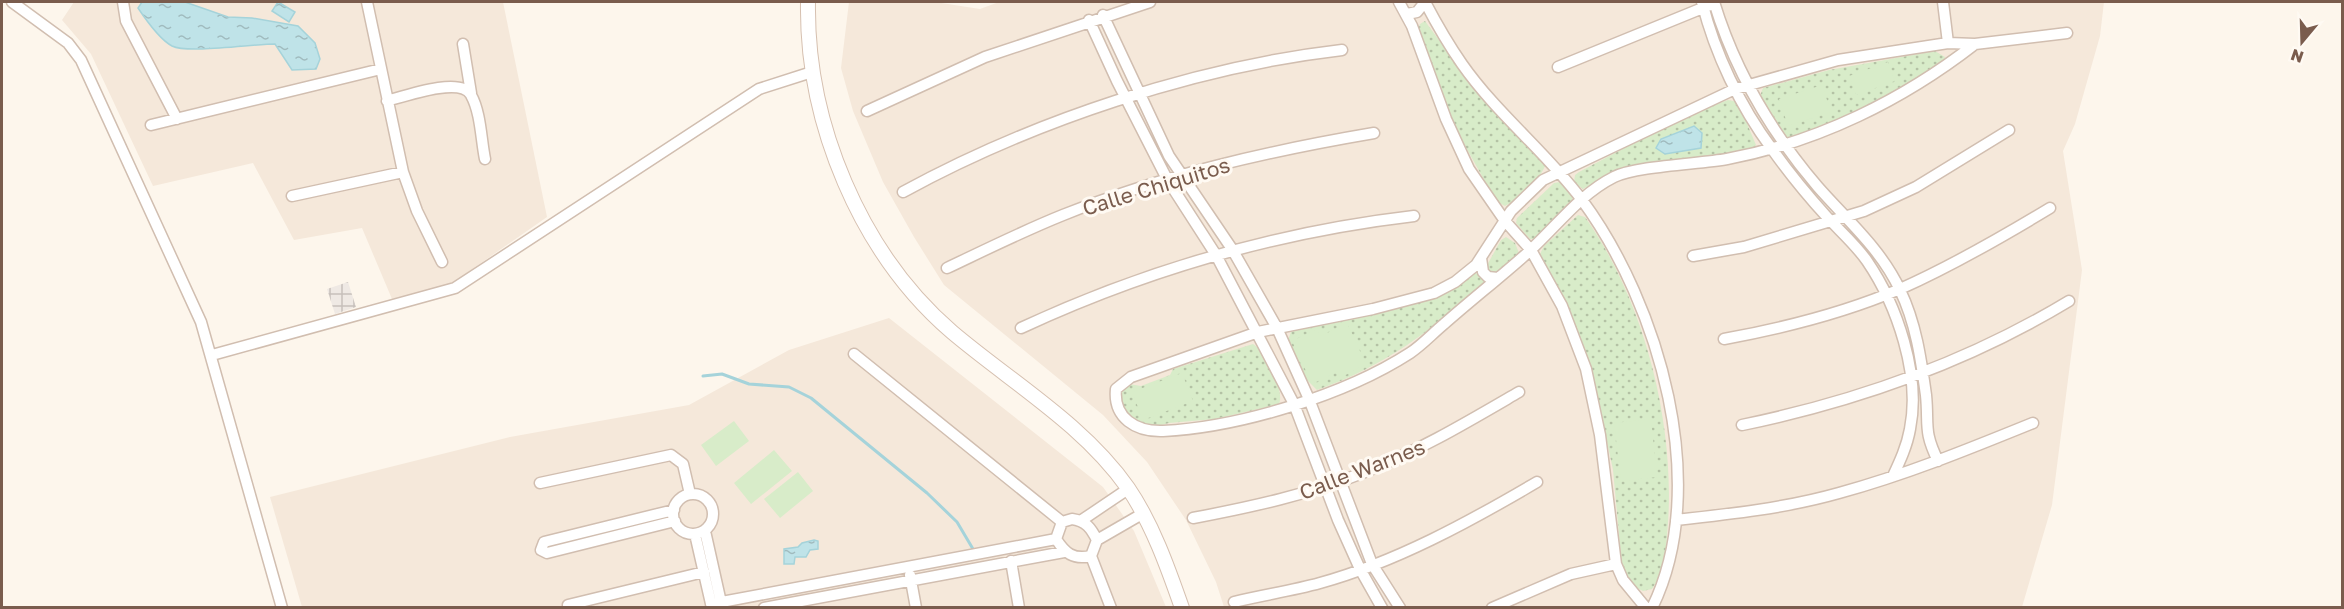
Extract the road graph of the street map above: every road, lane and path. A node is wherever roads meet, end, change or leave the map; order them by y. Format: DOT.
graph roads {
  1 [pos="12,2"];
  2 [pos="123,2"];
  3 [pos="367,2"];
  4 [pos="808,2"];
  5 [pos="1150,2"];
  6 [pos="1399,2"];
  7 [pos="1425,2"];
  8 [pos="1717,2"];
  9 [pos="1943,2"];
  10 [pos="1703,5"];
  11 [pos="1407,14"];
  12 [pos="1103,15"];
  13 [pos="1089,20"];
  14 [pos="1435,20"];
  15 [pos="1412,26"];
  16 [pos="2067,33"];
  17 [pos="1948,43"];
  18 [pos="463,44"];
  19 [pos="1975,44"];
  20 [pos="1342,50"];
  21 [pos="1558,67"];
  22 [pos="381,69"];
  23 [pos="812,72"];
  24 [pos="469,77"];
  25 [pos="1746,85"];
  26 [pos="458,86"];
  27 [pos="1735,89"];
  28 [pos="471,93"];
  29 [pos="1140,94"];
  30 [pos="1126,98"];
  31 [pos="387,101"];
  32 [pos="867,111"];
  33 [pos="177,119"];
  34 [pos="151,125"];
  35 [pos="2009,130"];
  36 [pos="1374,133"];
  37 [pos="1786,145"];
  38 [pos="1771,148"];
  39 [pos="485,159"];
  40 [pos="403,172"];
  41 [pos="1561,173"];
  42 [pos="1181,174"];
  43 [pos="1167,179"];
  44 [pos="903,192"];
  45 [pos="292,196"];
  46 [pos="1582,199"];
  47 [pos="2050,208"];
  48 [pos="1414,216"];
  49 [pos="1846,216"];
  50 [pos="1505,221"];
  51 [pos="1830,221"];
  52 [pos="1232,249"];
  53 [pos="1531,250"];
  54 [pos="1216,255"];
  55 [pos="1693,256"];
  56 [pos="1481,257"];
  57 [pos="442,262"];
  58 [pos="947,268"];
  59 [pos="1498,278"];
  60 [pos="1900,289"];
  61 [pos="1887,294"];
  62 [pos="2070,301"];
  63 [pos="1021,328"];
  64 [pos="1277,328"];
  65 [pos="1258,332"];
  66 [pos="1724,339"];
  67 [pos="854,354"];
  68 [pos="212,355"];
  69 [pos="1923,373"];
  70 [pos="1910,378"];
  71 [pos="1519,392"];
  72 [pos="1309,399"];
  73 [pos="1294,404"];
  74 [pos="2033,423"];
  75 [pos="1742,425"];
  76 [pos="1938,461"];
  77 [pos="1893,476"];
  78 [pos="1339,481"];
  79 [pos="1537,482"];
  80 [pos="540,483"];
  81 [pos="1326,486"];
  82 [pos="1128,489"];
  83 [pos="690,494"];
  84 [pos="674,510"];
  85 [pos="1142,514"];
  86 [pos="1193,518"];
  87 [pos="1082,520"];
  88 [pos="1676,520"];
  89 [pos="675,521"];
  90 [pos="1062,522"];
  91 [pos="700,532"];
  92 [pos="1056,539"];
  93 [pos="1097,540"];
  94 [pos="1064,552"];
  95 [pos="1091,556"];
  96 [pos="1011,561"];
  97 [pos="1372,564"];
  98 [pos="1616,564"];
  99 [pos="909,566"];
  100 [pos="1360,569"];
  101 [pos="704,572"];
  102 [pos="911,580"];
  103 [pos="808,585"];
  104 [pos="1234,602"];
  105 [pos="812,603"];
  106 [pos="568,605"];
  107 [pos="717,605"];
  108 [pos="282,608"];
  109 [pos="764,608"];
  110 [pos="916,608"];
  111 [pos="1019,608"];
  112 [pos="1112,608"];
  113 [pos="1182,608"];
  114 [pos="1382,608"];
  115 [pos="1400,608"];
  116 [pos="1492,608"];
  117 [pos="1646,608"];
  118 [pos="1652,608"];
  1 -- 68 [label="street"];
  2 -- 33 [label="street"];
  3 -- 22 [label="street"];
  4 -- 23 [label="street"];
  5 -- 12 [label="street"];
  6 -- 11 [label="street"];
  7 -- 11 [label="street"];
  7 -- 14 [label="street"];
  8 -- 10 [label="street"];
  8 -- 25 [label="street"];
  9 -- 17 [label="street"];
  10 -- 21 [label="street"];
  10 -- 27 [label="street"];
  11 -- 15 [label="street"];
  12 -- 13 [label="street"];
  12 -- 29 [label="street"];
  13 -- 30 [label="street"];
  13 -- 32 [label="street"];
  14 -- 15 [label="street"];
  14 -- 41 [label="street"];
  15 -- 50 [label="street"];
  16 -- 19 [label="street"];
  17 -- 19 [label="street"];
  17 -- 25 [label="street"];
  18 -- 24 [label="street"];
  19 -- 37 [label="street"];
  20 -- 29 [label="street"];
  22 -- 31 [label="street"];
  22 -- 33 [label="street"];
  23 -- 68 [label="street"];
  23 -- 82 [label="street"];
  24 -- 26 [label="street"];
  24 -- 28 [label="street"];
  25 -- 27 [label="street"];
  25 -- 37 [label="street"];
  26 -- 28 [label="street"];
  26 -- 31 [label="street"];
  27 -- 38 [label="street"];
  27 -- 41 [label="street"];
  28 -- 39 [label="street"];
  29 -- 30 [label="street"];
  29 -- 42 [label="street"];
  30 -- 43 [label="street"];
  30 -- 44 [label="street"];
  31 -- 40 [label="street"];
  33 -- 34 [label="street"];
  35 -- 49 [label="street"];
  36 -- 42 [label="street, Calle Chiquitos"];
  37 -- 38 [label="street"];
  37 -- 49 [label="street"];
  38 -- 46 [label="street"];
  38 -- 51 [label="street"];
  40 -- 45 [label="street"];
  40 -- 57 [label="street"];
  41 -- 46 [label="street"];
  41 -- 50 [label="street"];
  42 -- 43 [label="street, Calle Chiquitos"];
  42 -- 52 [label="street"];
  43 -- 54 [label="street"];
  43 -- 58 [label="street, Calle Chiquitos"];
  46 -- 53 [label="street"];
  46 -- 88 [label="street"];
  47 -- 60 [label="street"];
  48 -- 52 [label="street"];
  49 -- 51 [label="street"];
  49 -- 60 [label="street"];
  50 -- 53 [label="street"];
  50 -- 56 [label="street"];
  51 -- 55 [label="street"];
  51 -- 61 [label="street"];
  52 -- 54 [label="street"];
  52 -- 64 [label="street"];
  53 -- 59 [label="street"];
  53 -- 98 [label="street"];
  54 -- 63 [label="street"];
  54 -- 65 [label="street"];
  56 -- 59 [label="street"];
  56 -- 64 [label="street"];
  59 -- 72 [label="street"];
  60 -- 61 [label="street"];
  60 -- 69 [label="street"];
  61 -- 66 [label="street"];
  61 -- 70 [label="street"];
  62 -- 69 [label="street"];
  64 -- 65 [label="street"];
  64 -- 72 [label="street"];
  65 -- 73 [label="street"];
  65 -- 73 [label="street"];
  67 -- 90 [label="street"];
  68 -- 108 [label="street"];
  69 -- 70 [label="street"];
  69 -- 76 [label="street"];
  70 -- 75 [label="street"];
  70 -- 77 [label="street"];
  71 -- 78 [label="street, Calle Warnes"];
  72 -- 73 [label="street"];
  72 -- 78 [label="street"];
  73 -- 81 [label="street"];
  74 -- 76 [label="street"];
  76 -- 77 [label="street"];
  77 -- 88 [label="street"];
  78 -- 81 [label="street, Calle Warnes"];
  78 -- 97 [label="street"];
  79 -- 97 [label="street"];
  80 -- 83 [label="street"];
  81 -- 86 [label="street, Calle Warnes"];
  81 -- 100 [label="street"];
  82 -- 85 [label="street"];
  82 -- 87 [label="street"];
  83 -- 84 [label="street"];
  83 -- 91 [label="street"];
  84 -- 89 [label="street"];
  84 -- 89 [label="street"];
  85 -- 93 [label="street"];
  85 -- 113 [label="street"];
  87 -- 90 [label="street"];
  87 -- 93 [label="street"];
  88 -- 118 [label="street"];
  89 -- 91 [label="street"];
  90 -- 92 [label="street"];
  91 -- 101 [label="street"];
  91 -- 107 [label="street"];
  92 -- 94 [label="street"];
  92 -- 99 [label="street"];
  93 -- 95 [label="street"];
  94 -- 95 [label="street"];
  94 -- 96 [label="street"];
  95 -- 112 [label="street"];
  96 -- 102 [label="street"];
  96 -- 111 [label="street"];
  97 -- 100 [label="street"];
  97 -- 115 [label="street"];
  98 -- 116 [label="street"];
  98 -- 117 [label="street"];
  99 -- 102 [label="street"];
  99 -- 103 [label="street"];
  100 -- 104 [label="street"];
  100 -- 114 [label="street"];
  101 -- 106 [label="street"];
  101 -- 107 [label="street"];
  102 -- 105 [label="street"];
  102 -- 110 [label="street"];
  103 -- 105 [label="street"];
  103 -- 107 [label="street"];
  105 -- 109 [label="street"];
}
